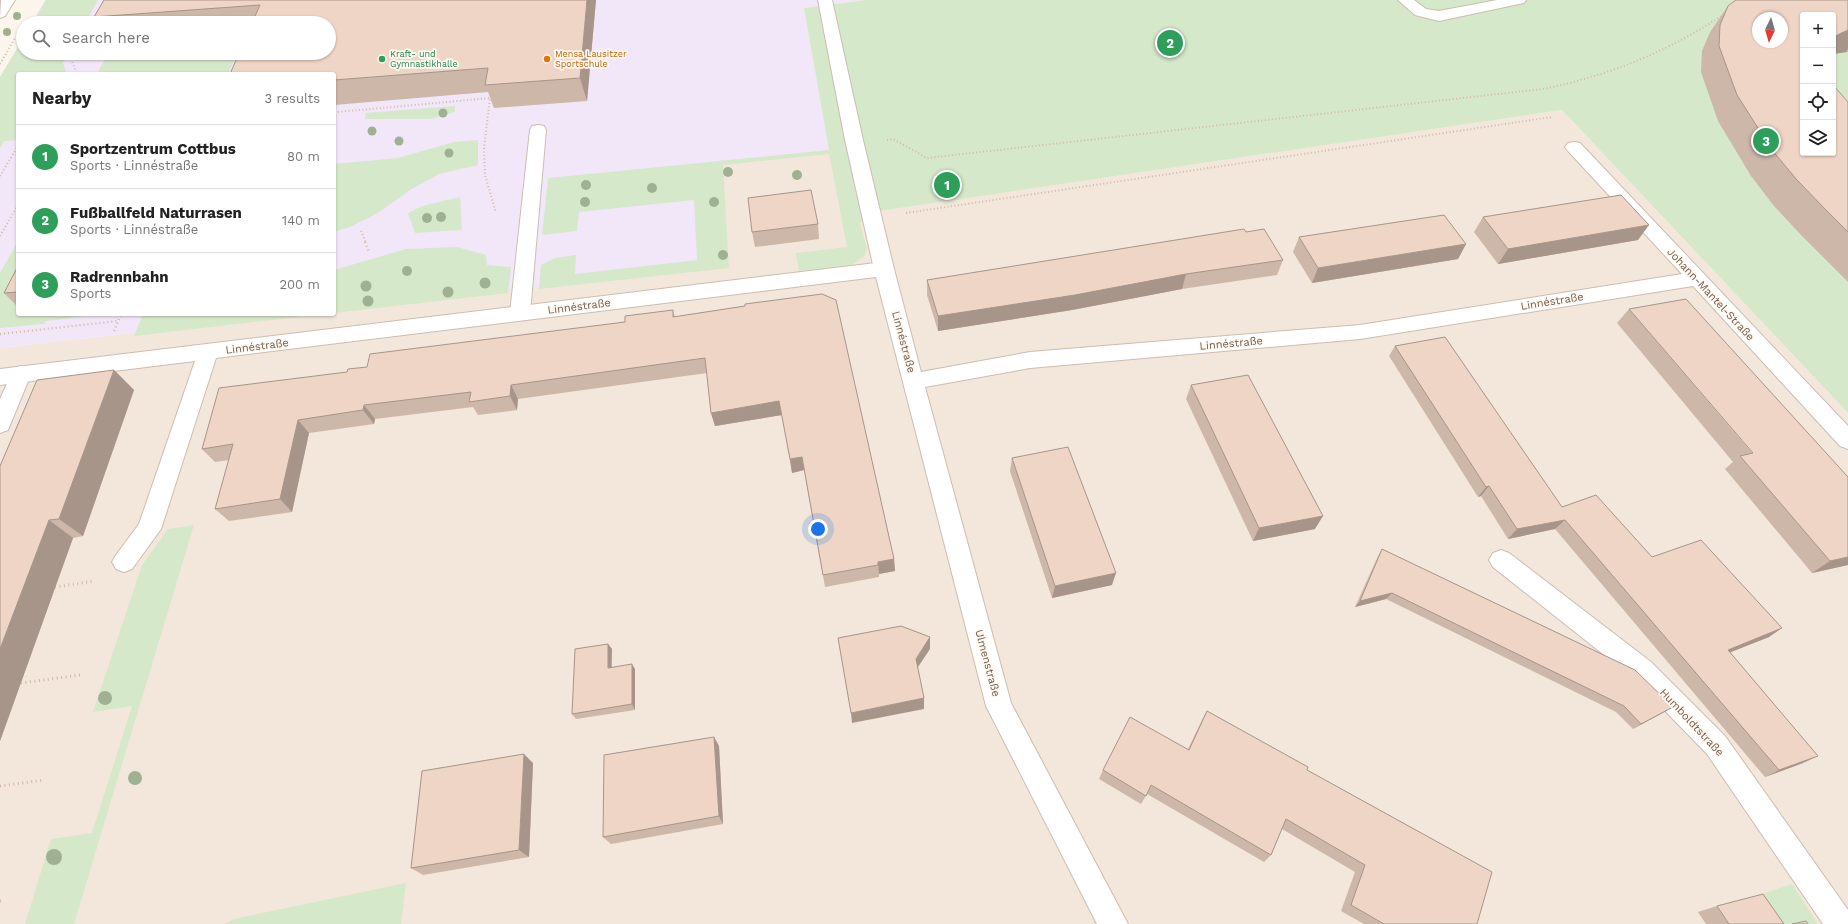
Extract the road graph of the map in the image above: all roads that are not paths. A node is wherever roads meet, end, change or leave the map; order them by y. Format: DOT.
graph roads {
  1 [pos="8,0"];
  2 [pos="825,0"];
  3 [pos="1405,0"];
  4 [pos="1519,0"];
  5 [pos="0,13"];
  6 [pos="538,130"];
  7 [pos="1574,147"];
  8 [pos="884,269"];
  9 [pos="1696,279"];
  10 [pos="520,314"];
  11 [pos="208,352"];
  12 [pos="21,374"];
  13 [pos="0,377"];
  14 [pos="914,381"];
  15 [pos="0,424"];
  16 [pos="1848,440"];
  17 [pos="1501,560"];
  18 [pos="124,562"];
  19 [pos="1113,924"];
  20 [pos="1840,924"];
  1 -- 5 [label="street"];
  2 -- 8 [label="street"];
  3 -- 4 [label="street"];
  6 -- 10 [label="street"];
  7 -- 9 [label="street, Johann-Mantel-Straße"];
  8 -- 10 [label="street, Linnéstraße"];
  8 -- 14 [label="street, Linnéstraße"];
  9 -- 14 [label="street, Linnéstraße"];
  9 -- 16 [label="street, Johann-Mantel-Straße"];
  10 -- 11 [label="street, Linnéstraße"];
  11 -- 12 [label="street, Linnéstraße"];
  11 -- 18 [label="street"];
  12 -- 13 [label="street, Linnéstraße"];
  12 -- 15 [label="street"];
  14 -- 19 [label="street, Ulmenstraße"];
  17 -- 20 [label="street, Humboldtstraße"];
}
